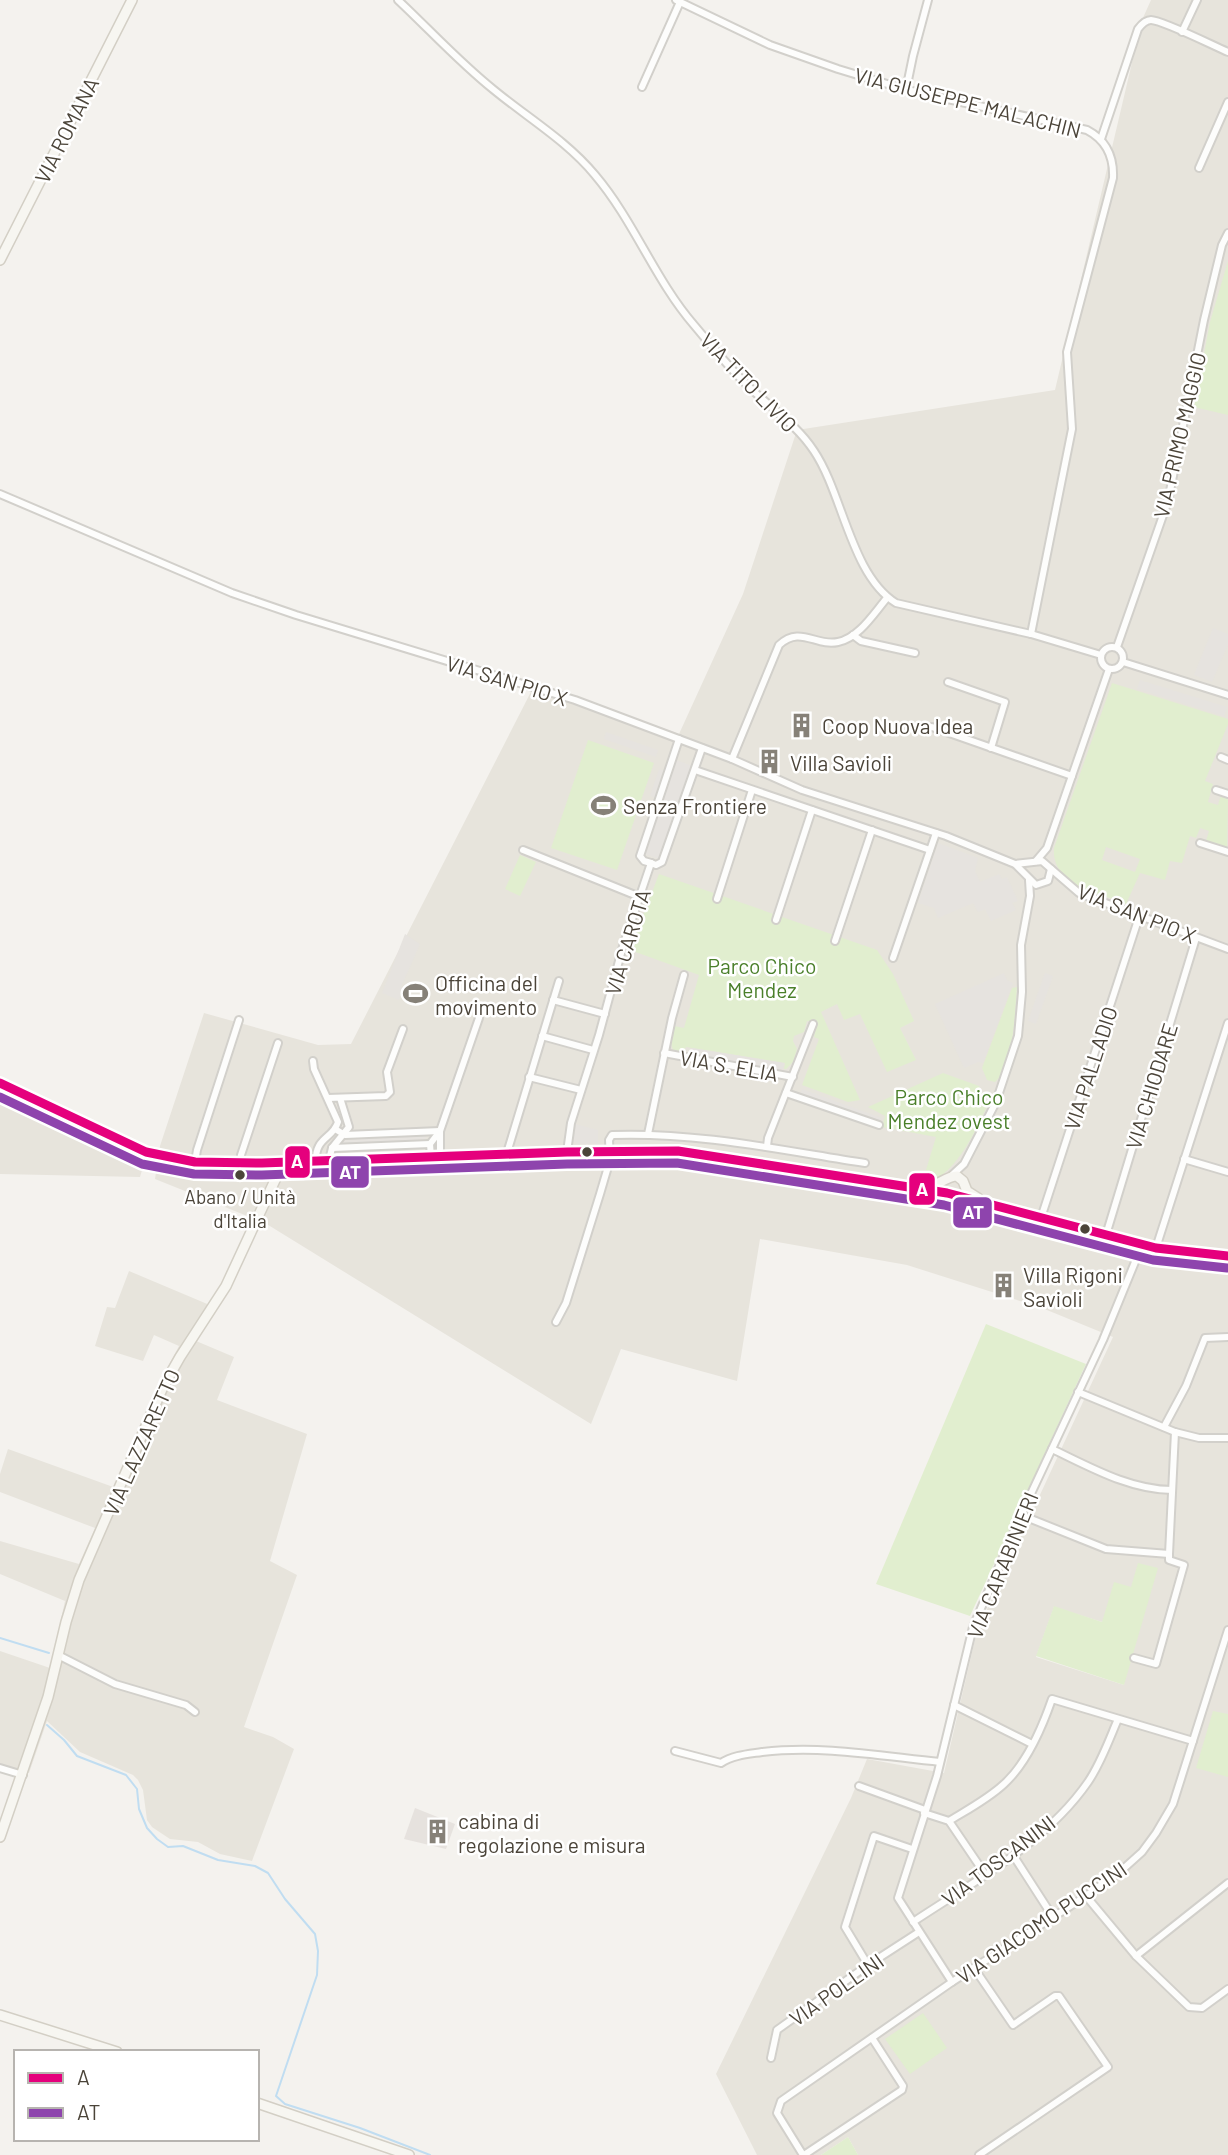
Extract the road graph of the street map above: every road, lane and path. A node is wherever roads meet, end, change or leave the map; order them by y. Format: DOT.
graph roads {
  1 [pos="132,0"];
  2 [pos="398,0"];
  3 [pos="928,0"];
  4 [pos="1197,0"];
  5 [pos="678,1"];
  6 [pos="1182,32"];
  7 [pos="1228,52"];
  8 [pos="642,87"];
  9 [pos="906,90"];
  10 [pos="1228,102"];
  11 [pos="1101,139"];
  12 [pos="1199,168"];
  13 [pos="1228,233"];
  14 [pos="1228,250"];
  15 [pos="1219,259"];
  16 [pos="0,260"];
  17 [pos="0,494"];
  18 [pos="887,598"];
  19 [pos="1031,634"];
  20 [pos="853,635"];
  21 [pos="1117,647"];
  22 [pos="915,653"];
  23 [pos="1101,655"];
  24 [pos="1123,662"];
  25 [pos="1109,669"];
  26 [pos="948,682"];
  27 [pos="1228,695"];
  28 [pos="932,727"];
  29 [pos="680,739"];
  30 [pos="702,748"];
  31 [pos="991,748"];
  32 [pos="732,759"];
  33 [pos="695,770"];
  34 [pos="1072,776"];
  35 [pos="752,790"];
  36 [pos="1216,790"];
  37 [pos="1228,794"];
  38 [pos="812,810"];
  39 [pos="872,830"];
  40 [pos="936,833"];
  41 [pos="1200,843"];
  42 [pos="523,850"];
  43 [pos="930,850"];
  44 [pos="1046,850"];
  45 [pos="1228,852"];
  46 [pos="1034,861"];
  47 [pos="650,863"];
  48 [pos="1015,864"];
  49 [pos="1050,867"];
  50 [pos="1028,877"];
  51 [pos="1041,885"];
  52 [pos="1030,896"];
  53 [pos="640,897"];
  54 [pos="717,899"];
  55 [pos="1139,917"];
  56 [pos="776,920"];
  57 [pos="1196,937"];
  58 [pos="835,941"];
  59 [pos="1228,949"];
  60 [pos="893,958"];
  61 [pos="684,975"];
  62 [pos="559,981"];
  63 [pos="553,1000"];
  64 [pos="605,1014"];
  65 [pos="479,1018"];
  66 [pos="239,1020"];
  67 [pos="1228,1023"];
  68 [pos="813,1024"];
  69 [pos="403,1029"];
  70 [pos="542,1036"];
  71 [pos="278,1043"];
  72 [pos="593,1050"];
  73 [pos="664,1054"];
  74 [pos="313,1061"];
  75 [pos="529,1077"];
  76 [pos="793,1077"];
  77 [pos="0,1083"];
  78 [pos="580,1090"];
  79 [pos="786,1093"];
  80 [pos="328,1098"];
  81 [pos="340,1098"];
  82 [pos="879,1125"];
  83 [pos="335,1129"];
  84 [pos="440,1131"];
  85 [pos="648,1134"];
  86 [pos="345,1135"];
  87 [pos="430,1144"];
  88 [pos="768,1146"];
  89 [pos="332,1148"];
  90 [pos="610,1151"];
  91 [pos="567,1152"];
  92 [pos="507,1153"];
  93 [pos="437,1154"];
  94 [pos="329,1160"];
  95 [pos="1184,1160"];
  96 [pos="316,1161"];
  97 [pos="850,1161"];
  98 [pos="195,1162"];
  99 [pos="278,1162"];
  100 [pos="240,1163"];
  101 [pos="865,1163"];
  102 [pos="964,1164"];
  103 [pos="1228,1172"];
  104 [pos="847,1177"];
  105 [pos="948,1179"];
  106 [pos="963,1184"];
  107 [pos="923,1189"];
  108 [pos="951,1194"];
  109 [pos="983,1201"];
  110 [pos="1041,1218"];
  111 [pos="1106,1235"];
  112 [pos="1142,1245"];
  113 [pos="1156,1248"];
  114 [pos="1228,1256"];
  115 [pos="556,1322"];
  116 [pos="1228,1337"];
  117 [pos="1078,1392"];
  118 [pos="1164,1427"];
  119 [pos="1175,1432"];
  120 [pos="1228,1438"];
  121 [pos="1052,1449"];
  122 [pos="1172,1490"];
  123 [pos="1021,1515"];
  124 [pos="1169,1555"];
  125 [pos="1227,1633"];
  126 [pos="58,1655"];
  127 [pos="1134,1658"];
  128 [pos="954,1705"];
  129 [pos="195,1712"];
  130 [pos="1118,1718"];
  131 [pos="1193,1741"];
  132 [pos="1032,1744"];
  133 [pos="675,1751"];
  134 [pos="940,1762"];
  135 [pos="0,1768"];
  136 [pos="23,1775"];
  137 [pos="859,1786"];
  138 [pos="924,1812"];
  139 [pos="949,1821"];
  140 [pos="0,1837"];
  141 [pos="912,1849"];
  142 [pos="1013,1855"];
  143 [pos="985,1874"];
  144 [pos="1228,1884"];
  145 [pos="1086,1896"];
  146 [pos="1053,1917"];
  147 [pos="913,1922"];
  148 [pos="919,1932"];
  149 [pos="1136,1956"];
  150 [pos="868,1965"];
  151 [pos="974,1968"];
  152 [pos="952,1982"];
  153 [pos="1228,1989"];
  154 [pos="0,2015"];
  155 [pos="872,2038"];
  156 [pos="111,2050"];
  157 [pos="771,2058"];
  158 [pos="259,2104"];
  159 [pos="409,2155"];
  160 [pos="803,2155"];
  161 [pos="979,2155"];
  1 -- 16 [label="street, VIA ROMANA"];
  2 -- 18 [label="street, VIA TITO LIVIO"];
  3 -- 9 [label="street"];
  4 -- 6 [label="street"];
  5 -- 8 [label="street"];
  5 -- 9 [label="street, VIA GIUSEPPE MALACHIN"];
  6 -- 7 [label="street"];
  6 -- 11 [label="street"];
  9 -- 11 [label="street, VIA GIUSEPPE MALACHIN"];
  10 -- 12 [label="street"];
  11 -- 19 [label="street, VIA GIUSEPPE MALACHIN"];
  13 -- 15 [label="street, VIA PRIMO MAGGIO"];
  14 -- 15 [label="street"];
  15 -- 21 [label="street, VIA PRIMO MAGGIO"];
  17 -- 29 [label="street, VIA SAN PIO X"];
  18 -- 19 [label="street"];
  18 -- 20 [label="street"];
  19 -- 23 [label="street"];
  20 -- 22 [label="street"];
  20 -- 32 [label="street"];
  21 -- 23 [label="street"];
  21 -- 24 [label="street"];
  23 -- 25 [label="street"];
  24 -- 25 [label="street"];
  24 -- 27 [label="street"];
  25 -- 34 [label="street"];
  26 -- 31 [label="street"];
  28 -- 31 [label="street"];
  29 -- 30 [label="street, VIA SAN PIO X"];
  29 -- 47 [label="street, VIA CAROTA"];
  30 -- 32 [label="street, VIA SAN PIO X"];
  30 -- 33 [label="street"];
  31 -- 34 [label="street"];
  32 -- 40 [label="street, VIA SAN PIO X"];
  33 -- 35 [label="street"];
  33 -- 47 [label="street"];
  34 -- 44 [label="street"];
  35 -- 38 [label="street"];
  35 -- 54 [label="street"];
  36 -- 37 [label="street"];
  38 -- 39 [label="street"];
  38 -- 56 [label="street"];
  39 -- 43 [label="street"];
  39 -- 58 [label="street"];
  40 -- 43 [label="street"];
  40 -- 48 [label="street, VIA SAN PIO X"];
  41 -- 45 [label="street"];
  42 -- 53 [label="street"];
  43 -- 60 [label="street"];
  44 -- 46 [label="street"];
  44 -- 49 [label="street"];
  46 -- 48 [label="street, VIA SAN PIO X"];
  46 -- 49 [label="street"];
  46 -- 50 [label="street"];
  47 -- 53 [label="street, VIA CAROTA"];
  48 -- 50 [label="street, VIA SAN PIO X"];
  49 -- 51 [label="street"];
  49 -- 55 [label="street, VIA SAN PIO X"];
  50 -- 51 [label="street"];
  50 -- 52 [label="street"];
  51 -- 52 [label="street"];
  52 -- 102 [label="street"];
  53 -- 64 [label="street, VIA CAROTA"];
  55 -- 57 [label="street, VIA SAN PIO X"];
  55 -- 110 [label="street, VIA PALLADIO"];
  57 -- 59 [label="street, VIA SAN PIO X"];
  57 -- 111 [label="street, VIA CHIODARE"];
  61 -- 73 [label="street"];
  62 -- 63 [label="street"];
  63 -- 64 [label="street"];
  63 -- 70 [label="street"];
  64 -- 72 [label="street, VIA CAROTA"];
  65 -- 84 [label="street"];
  66 -- 98 [label="street"];
  67 -- 95 [label="street"];
  68 -- 76 [label="street"];
  69 -- 81 [label="street"];
  70 -- 72 [label="street"];
  70 -- 75 [label="street"];
  71 -- 100 [label="street"];
  72 -- 78 [label="street, VIA CAROTA"];
  73 -- 76 [label="street, VIA S. ELIA"];
  73 -- 85 [label="street"];
  74 -- 80 [label="street"];
  75 -- 78 [label="street"];
  75 -- 92 [label="street"];
  76 -- 79 [label="street"];
  77 -- 98 [label="street"];
  78 -- 91 [label="street, VIA CAROTA"];
  79 -- 82 [label="street"];
  79 -- 88 [label="street"];
  80 -- 81 [label="street"];
  80 -- 83 [label="street"];
  81 -- 86 [label="street"];
  83 -- 86 [label="street"];
  83 -- 96 [label="street"];
  84 -- 86 [label="street"];
  84 -- 87 [label="street"];
  84 -- 93 [label="street"];
  85 -- 88 [label="street"];
  85 -- 90 [label="street"];
  86 -- 89 [label="street"];
  87 -- 89 [label="street"];
  87 -- 93 [label="street"];
  88 -- 97 [label="street"];
  89 -- 94 [label="street"];
  90 -- 91 [label="street"];
  90 -- 104 [label="street"];
  90 -- 115 [label="street"];
  91 -- 92 [label="street"];
  92 -- 93 [label="street"];
  93 -- 94 [label="street"];
  94 -- 96 [label="street"];
  95 -- 103 [label="street"];
  95 -- 113 [label="street"];
  96 -- 99 [label="street"];
  97 -- 101 [label="street"];
  97 -- 104 [label="street"];
  98 -- 100 [label="street"];
  99 -- 100 [label="street"];
  99 -- 126 [label="street, VIA LAZZARETTO"];
  102 -- 105 [label="street"];
  102 -- 106 [label="street"];
  104 -- 107 [label="street"];
  105 -- 106 [label="street"];
  105 -- 107 [label="street"];
  105 -- 108 [label="street"];
  106 -- 108 [label="street"];
  106 -- 109 [label="street"];
  107 -- 108 [label="street"];
  108 -- 109 [label="street"];
  109 -- 110 [label="street"];
  110 -- 111 [label="street"];
  111 -- 112 [label="street"];
  112 -- 113 [label="street"];
  112 -- 117 [label="street, VIA CARABINIERI"];
  113 -- 114 [label="street"];
  116 -- 118 [label="street"];
  117 -- 118 [label="street"];
  117 -- 121 [label="street, VIA CARABINIERI"];
  118 -- 119 [label="street"];
  119 -- 120 [label="street"];
  119 -- 122 [label="street"];
  121 -- 122 [label="street"];
  121 -- 123 [label="street, VIA CARABINIERI"];
  122 -- 124 [label="street"];
  123 -- 124 [label="street"];
  123 -- 128 [label="street, VIA CARABINIERI"];
  124 -- 127 [label="street"];
  125 -- 131 [label="street, VIA GIACOMO PUCCINI"];
  126 -- 129 [label="street"];
  126 -- 136 [label="street, VIA LAZZARETTO"];
  128 -- 132 [label="street"];
  128 -- 134 [label="street, VIA CARABINIERI"];
  130 -- 131 [label="street"];
  130 -- 132 [label="street"];
  130 -- 142 [label="street, VIA TOSCANINI"];
  131 -- 145 [label="street, VIA GIACOMO PUCCINI"];
  132 -- 139 [label="street"];
  133 -- 134 [label="street"];
  134 -- 138 [label="street, VIA CARABINIERI"];
  135 -- 136 [label="street"];
  136 -- 140 [label="street, VIA LAZZARETTO"];
  137 -- 138 [label="street"];
  138 -- 139 [label="street"];
  138 -- 141 [label="street, VIA CARABINIERI"];
  139 -- 143 [label="street"];
  141 -- 147 [label="street, VIA CARABINIERI"];
  141 -- 150 [label="street"];
  142 -- 143 [label="street, VIA TOSCANINI"];
  142 -- 146 [label="street"];
  143 -- 147 [label="street, VIA TOSCANINI"];
  144 -- 149 [label="street"];
  145 -- 146 [label="street, VIA GIACOMO PUCCINI"];
  145 -- 149 [label="street"];
  146 -- 151 [label="street, VIA GIACOMO PUCCINI"];
  147 -- 148 [label="street, VIA CARABINIERI"];
  148 -- 150 [label="street, VIA POLLINI"];
  148 -- 152 [label="street, VIA CARABINIERI"];
  149 -- 153 [label="street"];
  150 -- 157 [label="street, VIA POLLINI"];
  151 -- 152 [label="street, VIA GIACOMO PUCCINI"];
  151 -- 161 [label="street"];
  152 -- 155 [label="street, VIA GIACOMO PUCCINI"];
  154 -- 156 [label="street"];
  155 -- 160 [label="street, VIA GIACOMO PUCCINI"];
  155 -- 160 [label="street"];
  158 -- 159 [label="street"];
}
